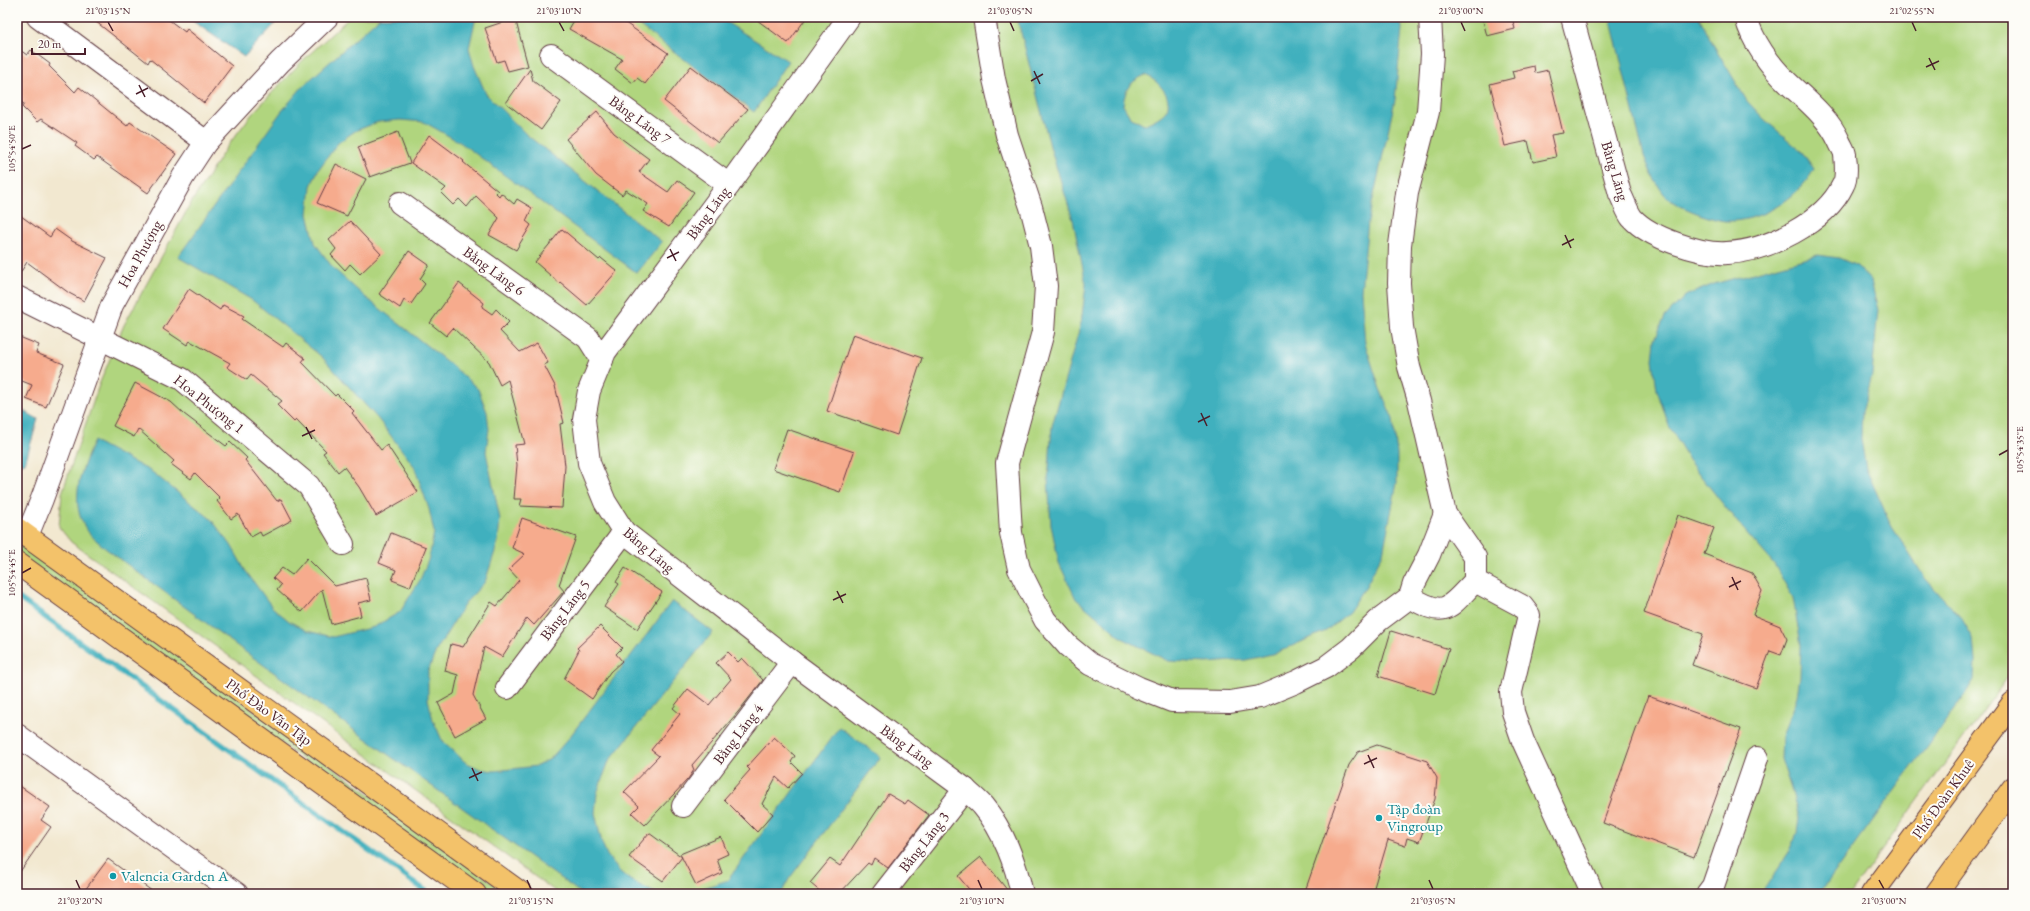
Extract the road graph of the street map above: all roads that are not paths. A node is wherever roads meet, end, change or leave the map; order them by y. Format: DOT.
graph roads {
  1 [pos="38,17"];
  2 [pos="327,17"];
  3 [pos="849,17"];
  4 [pos="984,17"];
  5 [pos="1430,17"];
  6 [pos="1572,17"];
  7 [pos="1746,17"];
  8 [pos="551,55"];
  9 [pos="206,142"];
  10 [pos="729,185"];
  11 [pos="400,204"];
  12 [pos="17,298"];
  13 [pos="100,338"];
  14 [pos="588,338"];
  15 [pos="614,339"];
  16 [pos="602,360"];
  17 [pos="1445,514"];
  18 [pos="624,532"];
  19 [pos="22,533"];
  20 [pos="343,544"];
  21 [pos="17,563"];
  22 [pos="1475,581"];
  23 [pos="1410,597"];
  24 [pos="792,662"];
  25 [pos="507,688"];
  26 [pos="2013,703"];
  27 [pos="17,735"];
  28 [pos="1757,758"];
  29 [pos="2013,788"];
  30 [pos="965,789"];
  31 [pos="683,806"];
  32 [pos="237,894"];
  33 [pos="475,894"];
  34 [pos="522,894"];
  35 [pos="883,894"];
  36 [pos="1022,894"];
  37 [pos="1592,894"];
  38 [pos="1707,894"];
  39 [pos="1872,894"];
  40 [pos="1936,894"];
  1 -- 9 [label="street"];
  2 -- 9 [label="street, Hoa Phượng"];
  3 -- 10 [label="street, Bằng Lăng"];
  4 -- 23 [label="street"];
  5 -- 17 [label="street"];
  6 -- 7 [label="street, Bằng Lăng"];
  8 -- 10 [label="street, Bằng Lăng 7"];
  9 -- 13 [label="street, Hoa Phượng"];
  10 -- 15 [label="street, Bằng Lăng"];
  11 -- 14 [label="street, Bằng Lăng 6"];
  12 -- 13 [label="street, Hoa Phượng 1"];
  13 -- 19 [label="street, Hoa Phượng"];
  13 -- 20 [label="street, Hoa Phượng 1"];
  14 -- 15 [label="street"];
  14 -- 16 [label="street"];
  15 -- 16 [label="street, Bằng Lăng"];
  16 -- 18 [label="street, Bằng Lăng"];
  17 -- 22 [label="street"];
  17 -- 23 [label="street"];
  18 -- 24 [label="street, Bằng Lăng"];
  18 -- 25 [label="street, Bằng Lăng 5"];
  19 -- 34 [label="main road, Phố Đào Văn Tập"];
  21 -- 33 [label="main road, Phố Đào Văn Tập"];
  22 -- 23 [label="street"];
  22 -- 37 [label="street"];
  24 -- 30 [label="street, Bằng Lăng"];
  24 -- 31 [label="street, Bằng Lăng 4"];
  26 -- 39 [label="main road, Phố Đoàn Khuê"];
  27 -- 32 [label="street"];
  28 -- 38 [label="street"];
  29 -- 40 [label="main road"];
  30 -- 35 [label="street, Bằng Lăng 3"];
  30 -- 36 [label="street, Bằng Lăng"];
}
